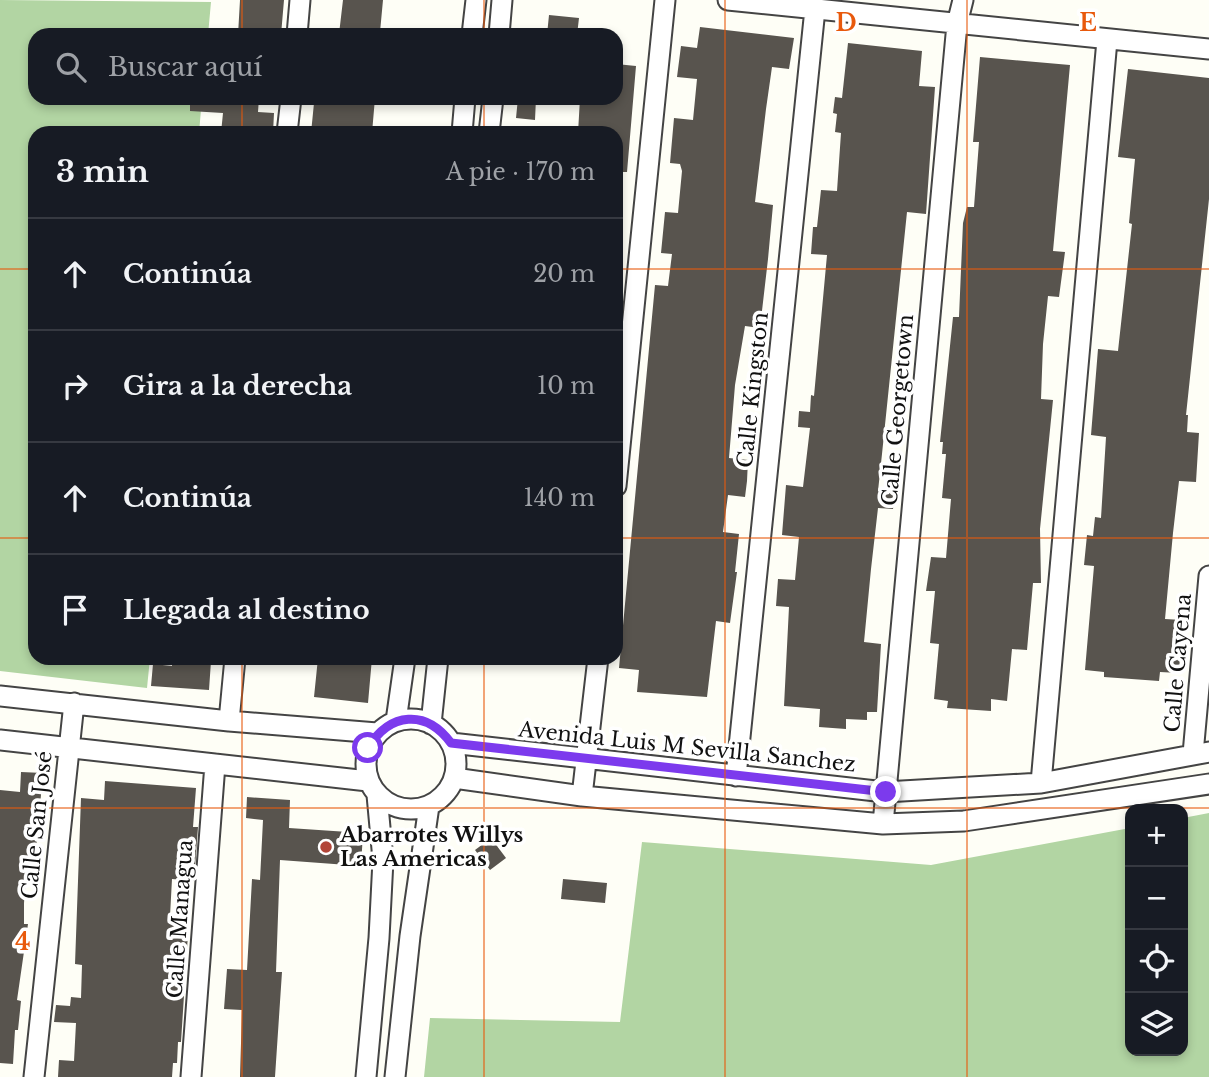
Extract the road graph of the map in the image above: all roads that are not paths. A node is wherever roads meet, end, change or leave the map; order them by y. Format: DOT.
graph roads {
  1 [pos="300,0"];
  2 [pos="476,0"];
  3 [pos="502,0"];
  4 [pos="665,0"];
  5 [pos="728,0"];
  6 [pos="963,0"];
  7 [pos="816,9"];
  8 [pos="957,24"];
  9 [pos="298,28"];
  10 [pos="473,28"];
  11 [pos="500,28"];
  12 [pos="1107,40"];
  13 [pos="1209,49"];
  14 [pos="289,105"];
  15 [pos="464,105"];
  16 [pos="492,105"];
  17 [pos="288,126"];
  18 [pos="463,126"];
  19 [pos="490,126"];
  20 [pos="623,417"];
  21 [pos="1209,576"];
  22 [pos="234,665"];
  23 [pos="404,665"];
  24 [pos="437,665"];
  25 [pos="597,665"];
  26 [pos="0,696"];
  27 [pos="74,703"];
  28 [pos="229,721"];
  29 [pos="396,721"];
  30 [pos="431,724"];
  31 [pos="377,733"];
  32 [pos="0,740"];
  33 [pos="451,743"];
  34 [pos="68,746"];
  35 [pos="1201,753"];
  36 [pos="588,760"];
  37 [pos="215,764"];
  38 [pos="736,776"];
  39 [pos="454,778"];
  40 [pos="1041,783"];
  41 [pos="1209,784"];
  42 [pos="373,788"];
  43 [pos="886,792"];
  44 [pos="582,796"];
  45 [pos="429,806"];
  46 [pos="883,824"];
  47 [pos="381,915"];
  48 [pos="413,916"];
  49 [pos="34,1077"];
  50 [pos="191,1077"];
  51 [pos="366,1077"];
  52 [pos="395,1077"];
  1 -- 9 [label="street"];
  2 -- 10 [label="street"];
  3 -- 11 [label="street"];
  4 -- 20 [label="street"];
  5 -- 7 [label="street"];
  6 -- 8 [label="street, Calle Georgetown"];
  7 -- 8 [label="street"];
  7 -- 38 [label="street, Calle Kingston"];
  8 -- 12 [label="street"];
  8 -- 43 [label="street, Calle Georgetown"];
  12 -- 13 [label="street"];
  12 -- 40 [label="street"];
  14 -- 17 [label="street"];
  15 -- 18 [label="street"];
  16 -- 19 [label="street"];
  21 -- 35 [label="street, Calle Cayena"];
  22 -- 28 [label="street"];
  23 -- 29 [label="street"];
  24 -- 30 [label="street"];
  25 -- 36 [label="street"];
  26 -- 27 [label="street"];
  27 -- 28 [label="street"];
  27 -- 34 [label="street, Calle San José"];
  28 -- 31 [label="street"];
  29 -- 30 [label="street"];
  29 -- 31 [label="street"];
  30 -- 33 [label="street"];
  31 -- 42 [label="street"];
  32 -- 34 [label="street"];
  33 -- 36 [label="street, Avenida Luis M Sevilla Sanchez"];
  33 -- 39 [label="street"];
  34 -- 37 [label="street"];
  34 -- 49 [label="street, Calle San José"];
  35 -- 40 [label="street, Avenida Luis M Sevilla Sanchez"];
  36 -- 38 [label="street, Avenida Luis M Sevilla Sanchez"];
  36 -- 44 [label="street"];
  37 -- 42 [label="street"];
  37 -- 50 [label="street, Calle Managua"];
  38 -- 43 [label="street, Avenida Luis M Sevilla Sanchez"];
  39 -- 44 [label="street"];
  39 -- 45 [label="street"];
  40 -- 43 [label="street, Avenida Luis M Sevilla Sanchez"];
  41 -- 46 [label="street"];
  42 -- 45 [label="street"];
  42 -- 47 [label="street"];
  43 -- 46 [label="street, Calle Georgetown"];
  44 -- 46 [label="street"];
  45 -- 48 [label="street"];
  47 -- 48 [label="street"];
  47 -- 51 [label="street"];
  48 -- 52 [label="street"];
}
